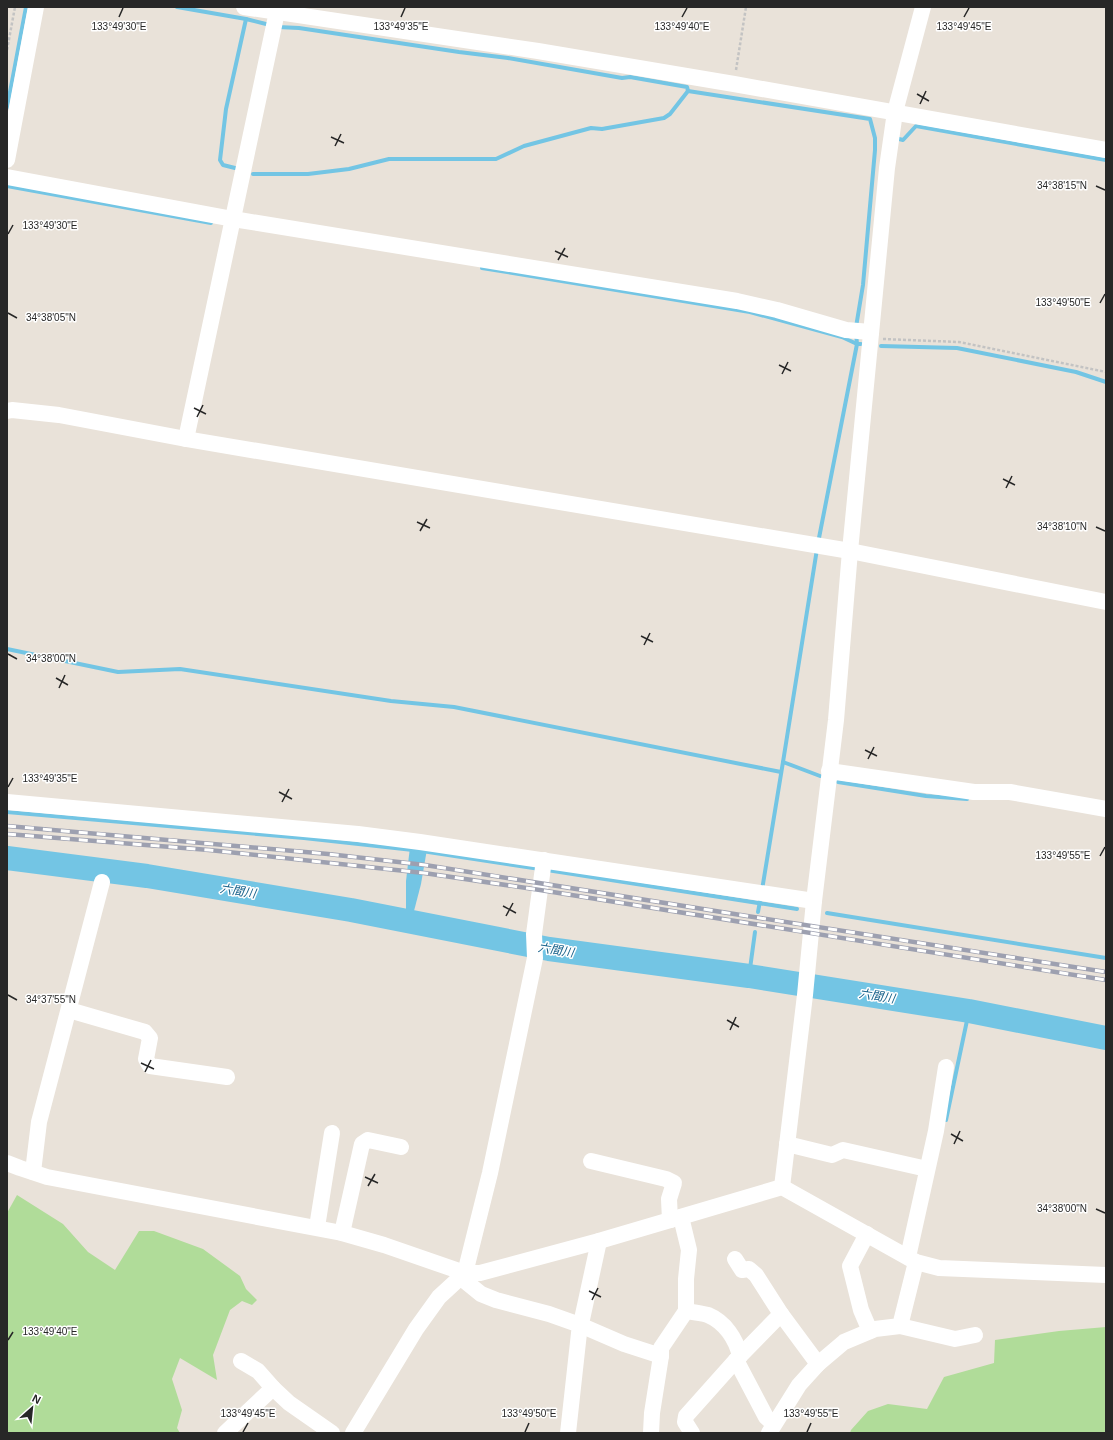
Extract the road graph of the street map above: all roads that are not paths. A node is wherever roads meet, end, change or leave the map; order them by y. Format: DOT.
graph roads {
  1 [pos="36,7"];
  2 [pos="244,7"];
  3 [pos="923,7"];
  4 [pos="275,18"];
  5 [pos="895,112"];
  6 [pos="1106,150"];
  7 [pos="7,160"];
  8 [pos="7,177"];
  9 [pos="232,224"];
  10 [pos="862,333"];
  11 [pos="7,411"];
  12 [pos="186,439"];
  13 [pos="850,551"];
  14 [pos="1106,602"];
  15 [pos="829,771"];
  16 [pos="7,802"];
  17 [pos="1106,809"];
  18 [pos="543,867"];
  19 [pos="102,882"];
  20 [pos="814,901"];
  21 [pos="68,1010"];
  22 [pos="946,1068"];
  23 [pos="227,1077"];
  24 [pos="332,1133"];
  25 [pos="787,1144"];
  26 [pos="401,1147"];
  27 [pos="591,1161"];
  28 [pos="7,1163"];
  29 [pos="928,1169"];
  30 [pos="33,1172"];
  31 [pos="782,1187"];
  32 [pos="676,1218"];
  33 [pos="317,1227"];
  34 [pos="342,1232"];
  35 [pos="867,1234"];
  36 [pos="599,1241"];
  37 [pos="735,1259"];
  38 [pos="912,1259"];
  39 [pos="462,1275"];
  40 [pos="1106,1275"];
  41 [pos="686,1311"];
  42 [pos="781,1314"];
  43 [pos="580,1325"];
  44 [pos="900,1326"];
  45 [pos="870,1331"];
  46 [pos="975,1335"];
  47 [pos="661,1356"];
  48 [pos="738,1358"];
  49 [pos="241,1361"];
  50 [pos="818,1364"];
  51 [pos="273,1388"];
  52 [pos="772,1428"];
  53 [pos="225,1433"];
  54 [pos="332,1433"];
  55 [pos="353,1433"];
  56 [pos="568,1433"];
  57 [pos="651,1433"];
  58 [pos="692,1433"];
  1 -- 7 [label="street"];
  2 -- 4 [label="street"];
  3 -- 5 [label="street"];
  4 -- 5 [label="street"];
  4 -- 9 [label="street"];
  5 -- 6 [label="street"];
  5 -- 10 [label="street"];
  8 -- 9 [label="street"];
  9 -- 10 [label="street"];
  9 -- 12 [label="street"];
  10 -- 13 [label="street"];
  11 -- 12 [label="street"];
  12 -- 13 [label="street"];
  13 -- 14 [label="street"];
  13 -- 15 [label="street"];
  15 -- 17 [label="street"];
  15 -- 20 [label="street"];
  16 -- 18 [label="street"];
  18 -- 20 [label="street"];
  18 -- 39 [label="street"];
  19 -- 21 [label="street"];
  20 -- 25 [label="street"];
  21 -- 23 [label="street"];
  21 -- 30 [label="street"];
  22 -- 29 [label="street"];
  24 -- 33 [label="street"];
  25 -- 29 [label="street"];
  25 -- 31 [label="street"];
  26 -- 34 [label="street"];
  27 -- 32 [label="street"];
  28 -- 30 [label="street"];
  29 -- 38 [label="street"];
  30 -- 33 [label="street"];
  31 -- 32 [label="street"];
  31 -- 35 [label="street"];
  32 -- 36 [label="street"];
  32 -- 41 [label="street"];
  33 -- 34 [label="street"];
  34 -- 39 [label="street"];
  35 -- 38 [label="street"];
  35 -- 45 [label="street"];
  36 -- 39 [label="street"];
  36 -- 43 [label="street"];
  37 -- 42 [label="street"];
  38 -- 40 [label="street"];
  38 -- 44 [label="street"];
  39 -- 43 [label="street"];
  39 -- 55 [label="street"];
  41 -- 47 [label="street"];
  41 -- 48 [label="street"];
  42 -- 48 [label="street"];
  42 -- 50 [label="street"];
  43 -- 47 [label="street"];
  43 -- 56 [label="street"];
  44 -- 45 [label="street"];
  44 -- 46 [label="street"];
  45 -- 50 [label="street"];
  47 -- 57 [label="street"];
  48 -- 52 [label="street"];
  48 -- 58 [label="street"];
  49 -- 51 [label="street"];
  50 -- 52 [label="street"];
  51 -- 53 [label="street"];
  51 -- 54 [label="street"];
}
